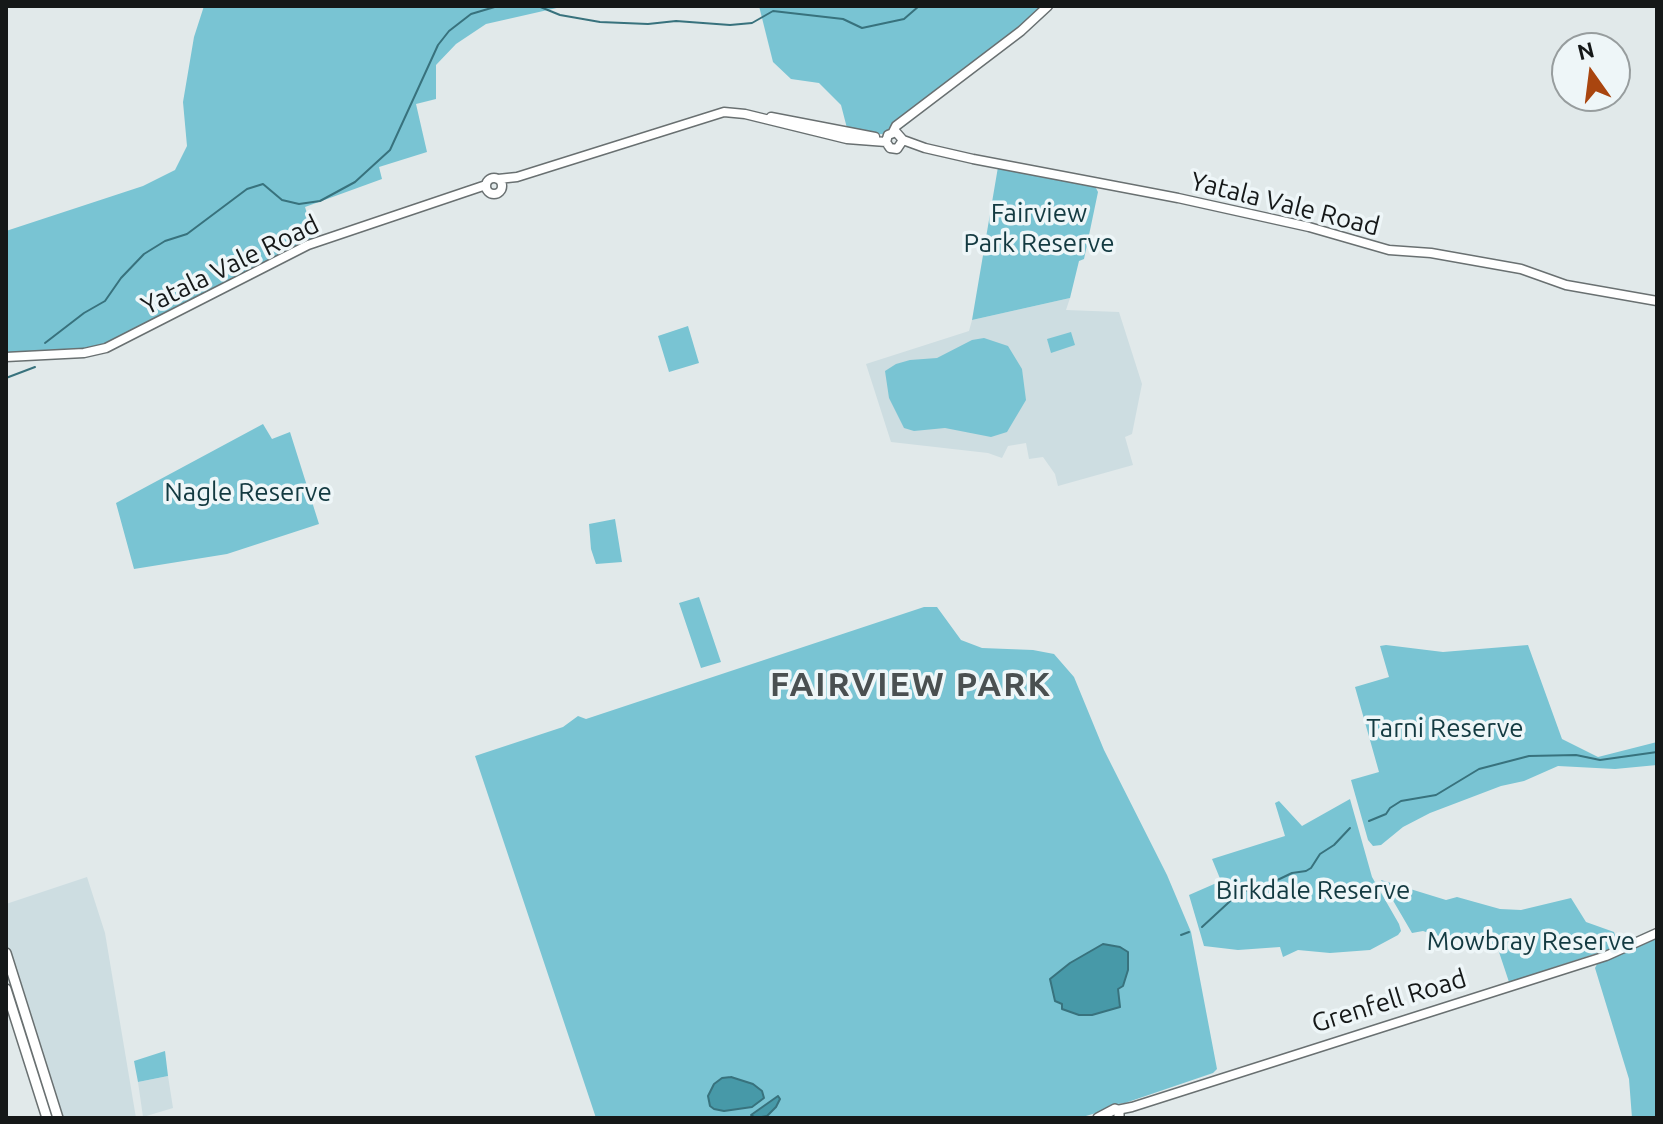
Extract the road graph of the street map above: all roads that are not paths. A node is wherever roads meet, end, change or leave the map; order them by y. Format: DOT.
graph roads {
  1 [pos="1048,6"];
  2 [pos="908,119"];
  3 [pos="889,137"];
  4 [pos="903,138"];
  5 [pos="1657,301"];
  6 [pos="6,357"];
  7 [pos="1657,933"];
  8 [pos="6,953"];
  9 [pos="6,989"];
  10 [pos="1112,1115"];
  11 [pos="47,1118"];
  12 [pos="56,1118"];
  1 -- 2 [label="street"];
  2 -- 3 [label="street"];
  2 -- 4 [label="street"];
  3 -- 4 [label="street, Yatala Vale Road"];
  3 -- 4 [label="street"];
  3 -- 6 [label="street, Yatala Vale Road"];
  4 -- 5 [label="street, Yatala Vale Road"];
  7 -- 10 [label="street, Grenfell Road"];
  8 -- 12 [label="main road"];
  9 -- 11 [label="main road"];
}
